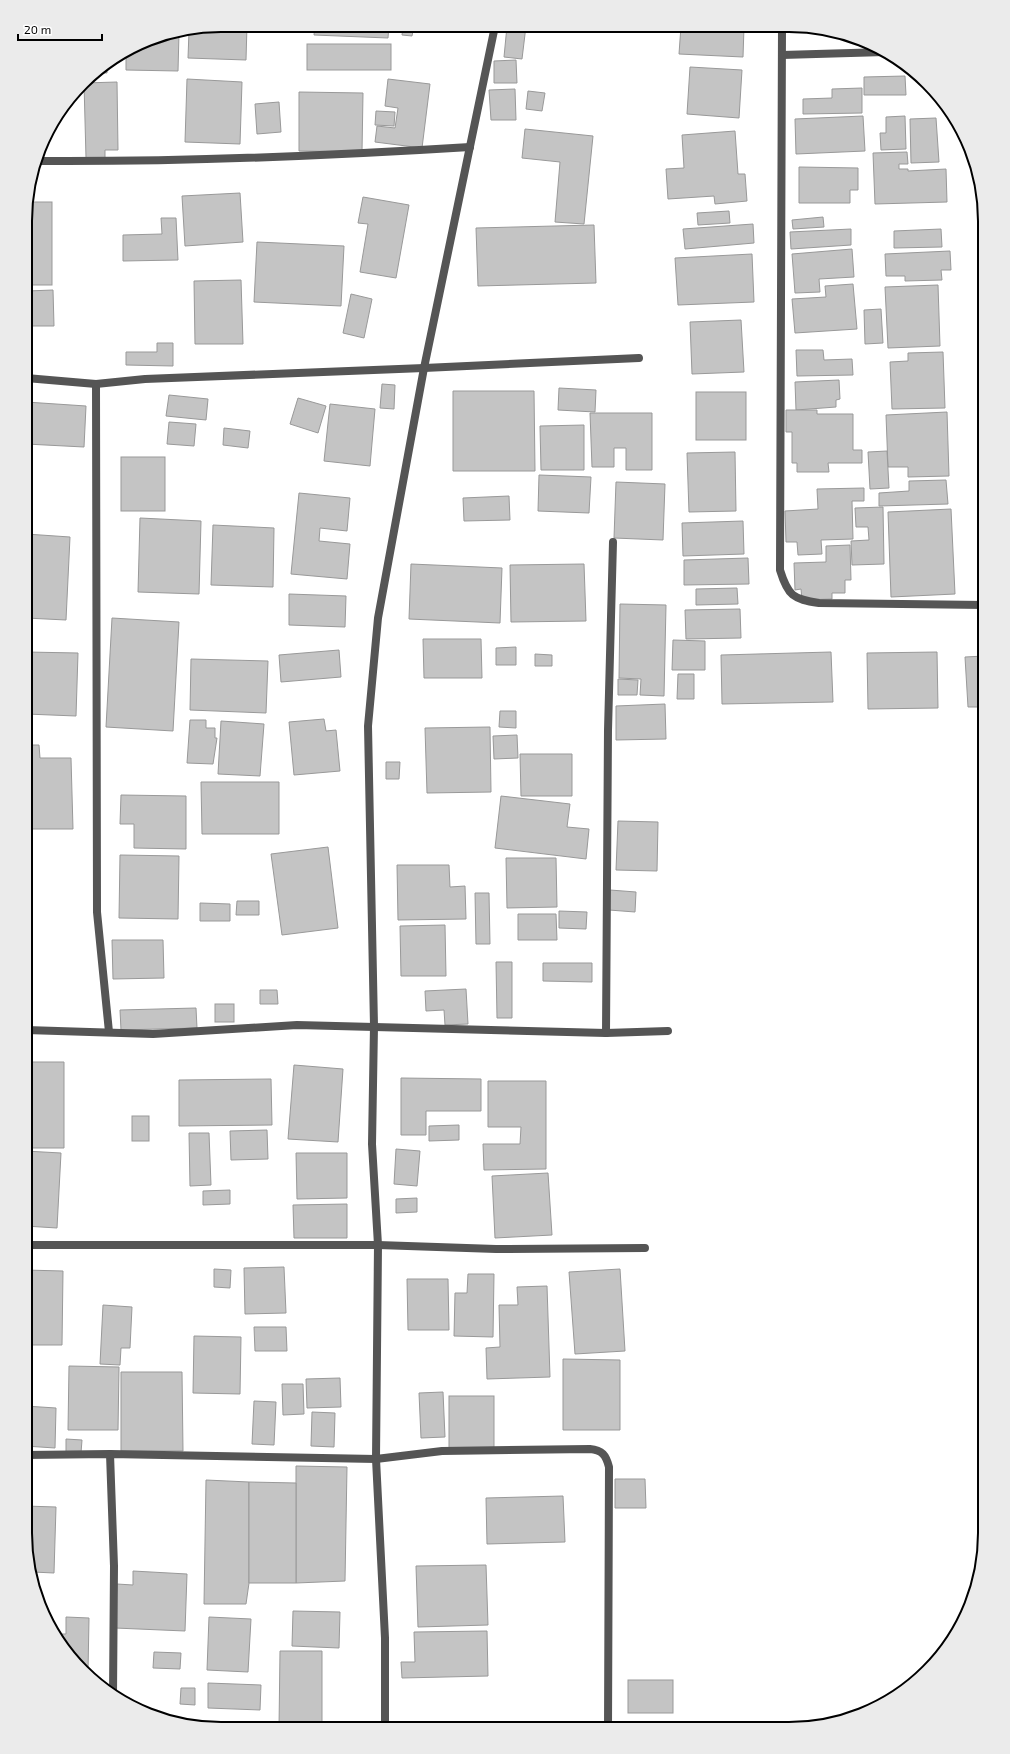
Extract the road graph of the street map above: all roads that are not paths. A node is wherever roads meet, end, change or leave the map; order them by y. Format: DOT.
graph roads {
  1 [pos="494,32"];
  2 [pos="782,32"];
  3 [pos="873,52"];
  4 [pos="782,55"];
  5 [pos="470,147"];
  6 [pos="42,160"];
  7 [pos="639,358"];
  8 [pos="424,368"];
  9 [pos="32,379"];
  10 [pos="96,384"];
  11 [pos="612,542"];
  12 [pos="978,605"];
  13 [pos="374,1026"];
  14 [pos="32,1030"];
  15 [pos="668,1031"];
  16 [pos="109,1032"];
  17 [pos="606,1033"];
  18 [pos="32,1245"];
  19 [pos="378,1245"];
  20 [pos="645,1248"];
  21 [pos="110,1454"];
  22 [pos="32,1455"];
  23 [pos="376,1459"];
  24 [pos="113,1688"];
  25 [pos="385,1722"];
  26 [pos="608,1722"];
  1 -- 5 [label="street"];
  2 -- 4 [label="street"];
  3 -- 4 [label="street"];
  4 -- 12 [label="street"];
  5 -- 6 [label="street"];
  5 -- 8 [label="street"];
  7 -- 8 [label="street"];
  8 -- 10 [label="street"];
  8 -- 13 [label="street"];
  9 -- 10 [label="street"];
  10 -- 16 [label="street"];
  11 -- 17 [label="street"];
  13 -- 16 [label="street"];
  13 -- 17 [label="street"];
  13 -- 19 [label="street"];
  14 -- 16 [label="street"];
  15 -- 17 [label="street"];
  18 -- 19 [label="street"];
  19 -- 20 [label="street"];
  19 -- 23 [label="street"];
  21 -- 22 [label="street"];
  21 -- 23 [label="street"];
  21 -- 24 [label="street"];
  23 -- 25 [label="street"];
  23 -- 26 [label="street"];
}
